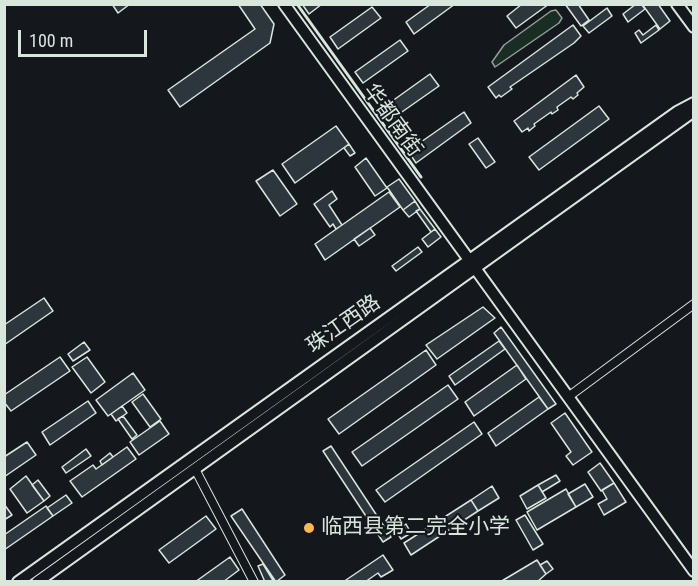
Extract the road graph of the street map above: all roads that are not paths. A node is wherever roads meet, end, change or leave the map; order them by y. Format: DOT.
graph roads {
  1 [pos="284,4"];
  2 [pos="677,4"];
  3 [pos="693,27"];
  4 [pos="693,103"];
  5 [pos="693,111"];
  6 [pos="472,265"];
  7 [pos="693,304"];
  8 [pos="568,397"];
  9 [pos="195,469"];
  10 [pos="693,571"];
  11 [pos="18,582"];
  12 [pos="37,582"];
  13 [pos="254,582"];
  1 -- 6 [label="main road, 华都南街"];
  2 -- 3 [label="main road"];
  4 -- 6 [label="main road, 珠江西路"];
  5 -- 6 [label="main road, 珠江西路"];
  6 -- 8 [label="main road, 华都南街"];
  6 -- 9 [label="main road, 珠江西路"];
  6 -- 11 [label="main road, 珠江西路"];
  7 -- 8 [label="street"];
  8 -- 10 [label="main road, 华都南街"];
  9 -- 12 [label="main road, 珠江西路"];
  9 -- 13 [label="street"];
}
